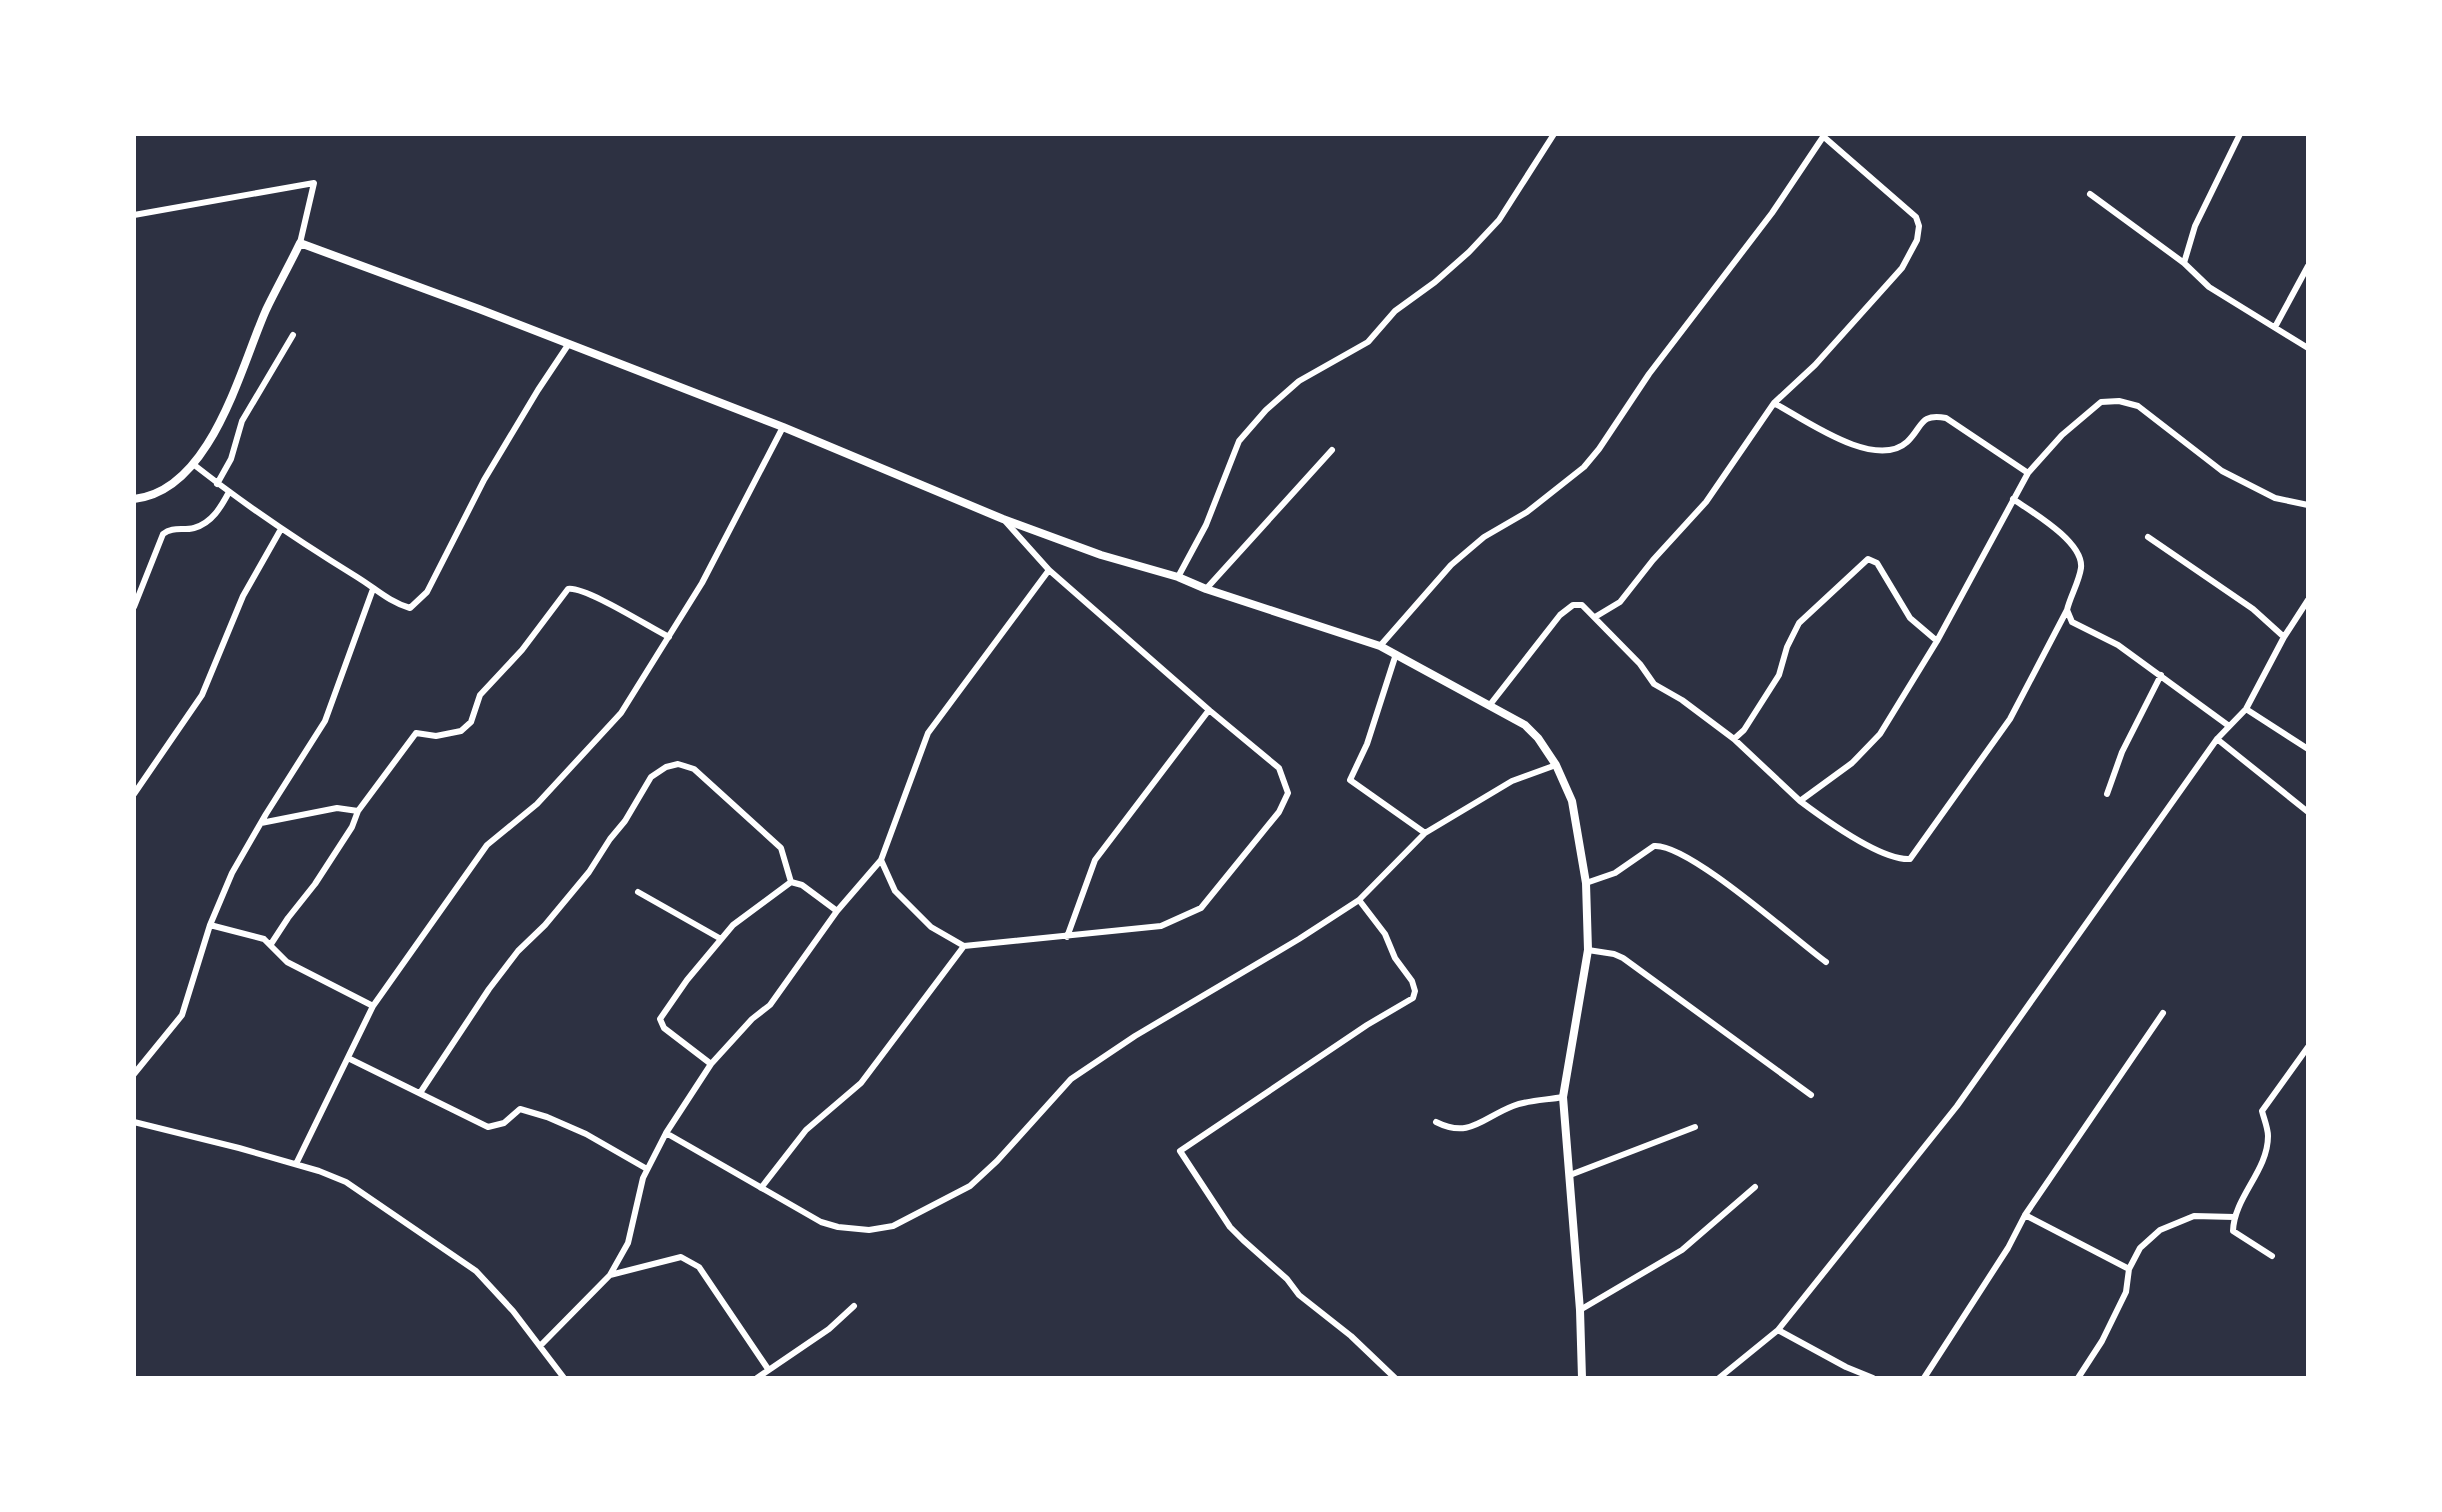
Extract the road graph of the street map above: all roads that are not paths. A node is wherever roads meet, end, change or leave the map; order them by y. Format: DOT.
graph roads {
  1 [pos="1554,134"];
  2 [pos="2240,134"];
  3 [pos="1824,135"];
  4 [pos="2090,194"];
  5 [pos="134,215"];
  6 [pos="300,243"];
  7 [pos="2184,263"];
  8 [pos="2308,266"];
  9 [pos="2275,327"];
  10 [pos="293,335"];
  11 [pos="568,345"];
  12 [pos="2308,348"];
  13 [pos="1774,403"];
  14 [pos="783,427"];
  15 [pos="1332,450"];
  16 [pos="193,464"];
  17 [pos="2028,473"];
  18 [pos="217,484"];
  19 [pos="229,492"];
  20 [pos="134,499"];
  21 [pos="2013,499"];
  22 [pos="2308,505"];
  23 [pos="1003,519"];
  24 [pos="281,529"];
  25 [pos="2148,537"];
  26 [pos="1049,570"];
  27 [pos="1178,577"];
  28 [pos="373,589"];
  29 [pos="1206,589"];
  30 [pos="2308,600"];
  31 [pos="134,607"];
  32 [pos="2067,610"];
  33 [pos="1595,617"];
  34 [pos="669,637"];
  35 [pos="2284,637"];
  36 [pos="1937,641"];
  37 [pos="1380,646"];
  38 [pos="1396,654"];
  39 [pos="2161,675"];
  40 [pos="1489,706"];
  41 [pos="2246,709"];
  42 [pos="1209,710"];
  43 [pos="2229,726"];
  44 [pos="1734,739"];
  45 [pos="2217,739"];
  46 [pos="2308,749"];
  47 [pos="1556,765"];
  48 [pos="134,794"];
  49 [pos="2107,794"];
  50 [pos="1800,801"];
  51 [pos="358,811"];
  52 [pos="2308,812"];
  53 [pos="261,823"];
  54 [pos="1425,833"];
  55 [pos="881,860"];
  56 [pos="791,882"];
  57 [pos="1586,883"];
  58 [pos="638,892"];
  59 [pos="1359,900"];
  60 [pos="837,911"];
  61 [pos="210,925"];
  62 [pos="1067,937"];
  63 [pos="721,939"];
  64 [pos="271,944"];
  65 [pos="964,946"];
  66 [pos="1588,950"];
  67 [pos="1826,962"];
  68 [pos="373,1006"];
  69 [pos="2163,1013"];
  70 [pos="2308,1047"];
  71 [pos="348,1058"];
  72 [pos="711,1064"];
  73 [pos="134,1074"];
  74 [pos="420,1093"];
  75 [pos="1811,1095"];
  76 [pos="1563,1097"];
  77 [pos="134,1122"];
  78 [pos="1436,1122"];
  79 [pos="1695,1127"];
  80 [pos="666,1133"];
  81 [pos="296,1164"];
  82 [pos="647,1169"];
  83 [pos="1570,1175"];
  84 [pos="1755,1187"];
  85 [pos="761,1188"];
  86 [pos="2025,1215"];
  87 [pos="2234,1217"];
  88 [pos="2272,1256"];
  89 [pos="2129,1269"];
  90 [pos="610,1275"];
  91 [pos="854,1306"];
  92 [pos="1580,1310"];
  93 [pos="1778,1330"];
  94 [pos="541,1345"];
  95 [pos="768,1369"];
  96 [pos="564,1378"];
  97 [pos="757,1378"];
  98 [pos="1395,1378"];
  99 [pos="1582,1378"];
  100 [pos="1719,1378"];
  101 [pos="1873,1378"];
  102 [pos="1924,1378"];
  103 [pos="2078,1378"];
  1 -- 27 [label="street"];
  2 -- 7 [label="street"];
  3 -- 13 [label="street"];
  3 -- 37 [label="street"];
  4 -- 7 [label="street"];
  5 -- 6 [label="street"];
  6 -- 11 [label="street"];
  6 -- 16 [label="street"];
  7 -- 9 [label="street"];
  8 -- 9 [label="street"];
  9 -- 12 [label="street"];
  10 -- 18 [label="street"];
  11 -- 14 [label="street"];
  11 -- 28 [label="street"];
  13 -- 17 [label="street"];
  13 -- 33 [label="street"];
  14 -- 23 [label="street"];
  14 -- 34 [label="street"];
  15 -- 29 [label="street"];
  16 -- 18 [label="street"];
  16 -- 20 [label="street"];
  17 -- 21 [label="street"];
  17 -- 22 [label="street"];
  18 -- 19 [label="street"];
  19 -- 24 [label="street"];
  19 -- 31 [label="street"];
  21 -- 32 [label="street"];
  21 -- 36 [label="street"];
  23 -- 26 [label="street"];
  23 -- 27 [label="street"];
  24 -- 28 [label="street"];
  24 -- 48 [label="street"];
  25 -- 35 [label="street"];
  26 -- 42 [label="street"];
  26 -- 55 [label="street"];
  27 -- 29 [label="street"];
  28 -- 53 [label="street"];
  29 -- 37 [label="street"];
  30 -- 35 [label="street"];
  32 -- 39 [label="street"];
  32 -- 50 [label="street"];
  33 -- 40 [label="street"];
  33 -- 44 [label="street"];
  34 -- 51 [label="street"];
  34 -- 68 [label="street"];
  35 -- 41 [label="street"];
  36 -- 44 [label="street"];
  36 -- 50 [label="street"];
  37 -- 38 [label="street"];
  38 -- 40 [label="street"];
  38 -- 54 [label="street"];
  39 -- 43 [label="street"];
  39 -- 49 [label="street"];
  40 -- 47 [label="street"];
  41 -- 43 [label="street"];
  41 -- 46 [label="street"];
  42 -- 62 [label="street"];
  42 -- 62 [label="street"];
  43 -- 45 [label="street"];
  44 -- 50 [label="street"];
  45 -- 52 [label="street"];
  45 -- 93 [label="street"];
  47 -- 54 [label="street"];
  47 -- 57 [label="street"];
  51 -- 53 [label="street"];
  51 -- 64 [label="street"];
  53 -- 61 [label="street"];
  54 -- 59 [label="street"];
  55 -- 60 [label="street"];
  55 -- 65 [label="street"];
  56 -- 60 [label="street"];
  56 -- 63 [label="street"];
  56 -- 74 [label="street"];
  57 -- 66 [label="street"];
  57 -- 67 [label="street"];
  58 -- 63 [label="street"];
  59 -- 85 [label="street"];
  59 -- 98 [label="street"];
  60 -- 72 [label="street"];
  61 -- 64 [label="street"];
  61 -- 73 [label="street"];
  62 -- 65 [label="street"];
  63 -- 72 [label="street"];
  64 -- 68 [label="street"];
  65 -- 85 [label="street"];
  66 -- 75 [label="street"];
  66 -- 76 [label="street"];
  68 -- 71 [label="street"];
  69 -- 86 [label="street"];
  70 -- 87 [label="street"];
  71 -- 74 [label="street"];
  71 -- 81 [label="street"];
  72 -- 80 [label="street"];
  74 -- 82 [label="street"];
  76 -- 78 [label="street"];
  76 -- 83 [label="street"];
  77 -- 81 [label="street"];
  79 -- 83 [label="street"];
  80 -- 82 [label="street"];
  80 -- 85 [label="street"];
  81 -- 94 [label="street"];
  82 -- 90 [label="street"];
  83 -- 92 [label="street"];
  84 -- 92 [label="street"];
  86 -- 89 [label="street"];
  86 -- 102 [label="street"];
  87 -- 88 [label="street"];
  87 -- 89 [label="street"];
  89 -- 103 [label="street"];
  90 -- 94 [label="street"];
  90 -- 95 [label="street"];
  91 -- 95 [label="street"];
  92 -- 99 [label="street"];
  93 -- 100 [label="street"];
  93 -- 101 [label="street"];
  94 -- 96 [label="street"];
  95 -- 97 [label="street"];
}
